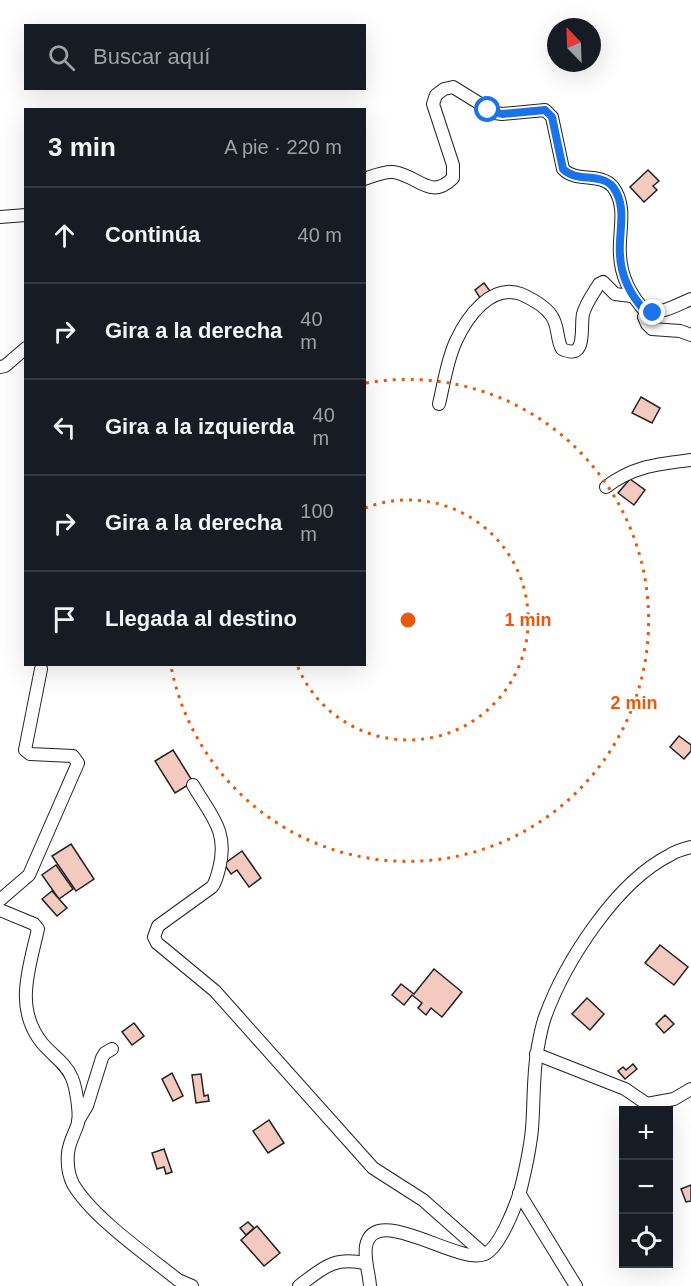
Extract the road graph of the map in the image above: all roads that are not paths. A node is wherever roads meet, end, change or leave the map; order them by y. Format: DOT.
graph roads {
  1 [pos="366,178"];
  2 [pos="24,215"];
  3 [pos="0,217"];
  4 [pos="632,296"];
  5 [pos="691,299"];
  6 [pos="646,312"];
  7 [pos="691,335"];
  8 [pos="24,350"];
  9 [pos="0,367"];
  10 [pos="439,404"];
  11 [pos="691,460"];
  12 [pos="606,487"];
  13 [pos="41,669"];
  14 [pos="193,785"];
  15 [pos="691,847"];
  16 [pos="0,900"];
  17 [pos="0,910"];
  18 [pos="112,1049"];
  19 [pos="536,1054"];
  20 [pos="691,1089"];
  21 [pos="78,1121"];
  22 [pos="519,1193"];
  23 [pos="484,1254"];
  24 [pos="365,1263"];
  25 [pos="192,1286"];
  26 [pos="299,1286"];
  27 [pos="370,1286"];
  28 [pos="576,1286"];
  1 -- 4 [label="street"];
  2 -- 3 [label="street"];
  4 -- 6 [label="street"];
  4 -- 10 [label="street"];
  5 -- 6 [label="street"];
  6 -- 7 [label="street"];
  8 -- 9 [label="street"];
  11 -- 12 [label="street"];
  13 -- 16 [label="street"];
  14 -- 23 [label="street"];
  15 -- 19 [label="street"];
  17 -- 21 [label="street"];
  18 -- 21 [label="street"];
  19 -- 20 [label="street"];
  19 -- 22 [label="street"];
  21 -- 25 [label="street"];
  22 -- 23 [label="street"];
  22 -- 28 [label="street"];
  23 -- 24 [label="street"];
  24 -- 26 [label="street"];
  24 -- 27 [label="street"];
}
